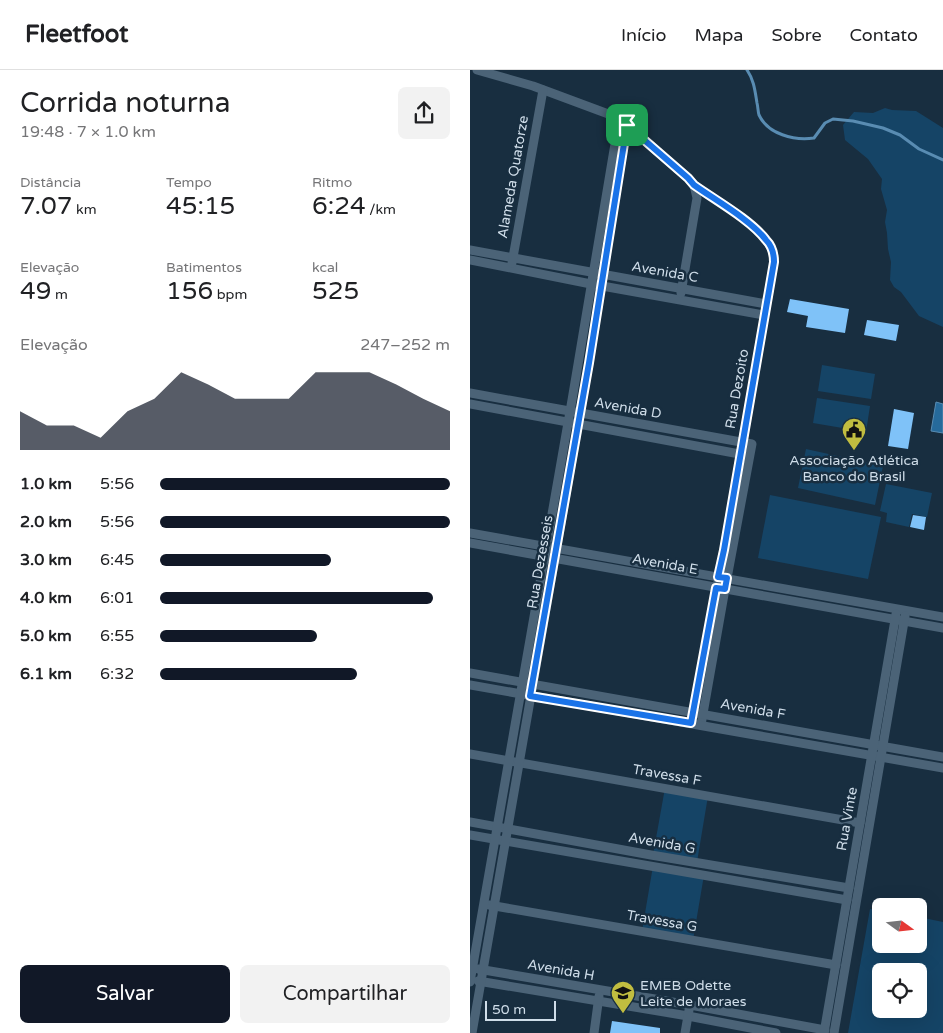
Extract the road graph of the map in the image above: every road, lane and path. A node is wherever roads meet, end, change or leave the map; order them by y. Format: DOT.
graph roads {
  1 [pos="477,70"];
  2 [pos="543,90"];
  3 [pos="618,120"];
  4 [pos="627,125"];
  5 [pos="694,185"];
  6 [pos="470,250"];
  7 [pos="513,258"];
  8 [pos="470,260"];
  9 [pos="511,268"];
  10 [pos="593,273"];
  11 [pos="603,275"];
  12 [pos="591,284"];
  13 [pos="601,285"];
  14 [pos="681,288"];
  15 [pos="680,299"];
  16 [pos="766,304"];
  17 [pos="764,315"];
  18 [pos="470,393"];
  19 [pos="470,404"];
  20 [pos="570,411"];
  21 [pos="580,413"];
  22 [pos="568,422"];
  23 [pos="578,423"];
  24 [pos="742,443"];
  25 [pos="752,444"];
  26 [pos="745,455"];
  27 [pos="470,533"];
  28 [pos="470,544"];
  29 [pos="546,546"];
  30 [pos="556,548"];
  31 [pos="544,556"];
  32 [pos="554,558"];
  33 [pos="723,577"];
  34 [pos="720,589"];
  35 [pos="902,610"];
  36 [pos="943,617"];
  37 [pos="900,620"];
  38 [pos="943,628"];
  39 [pos="470,673"];
  40 [pos="522,682"];
  41 [pos="532,684"];
  42 [pos="470,685"];
  43 [pos="520,694"];
  44 [pos="530,696"];
  45 [pos="693,712"];
  46 [pos="703,714"];
  47 [pos="691,723"];
  48 [pos="701,724"];
  49 [pos="878,745"];
  50 [pos="470,754"];
  51 [pos="876,756"];
  52 [pos="943,757"];
  53 [pos="508,761"];
  54 [pos="519,763"];
  55 [pos="943,768"];
  56 [pos="470,822"];
  57 [pos="860,822"];
  58 [pos="497,827"];
  59 [pos="507,829"];
  60 [pos="470,835"];
  61 [pos="494,839"];
  62 [pos="505,841"];
  63 [pos="682,860"];
  64 [pos="681,871"];
  65 [pos="849,888"];
  66 [pos="847,900"];
  67 [pos="484,904"];
  68 [pos="494,906"];
  69 [pos="836,965"];
  70 [pos="471,968"];
  71 [pos="483,970"];
  72 [pos="470,980"];
  73 [pos="481,981"];
  74 [pos="600,990"];
  75 [pos="599,1002"];
  76 [pos="690,1005"];
  77 [pos="688,1016"];
  78 [pos="828,1032"];
  79 [pos="472,1033"];
  80 [pos="594,1033"];
  81 [pos="686,1033"];
  82 [pos="776,1033"];
  1 -- 2 [label="street, Rua Dezoito"];
  2 -- 3 [label="street, Rua Dezoito"];
  2 -- 7 [label="street, Alameda Quatorze"];
  3 -- 4 [label="street, Rua Dezoito"];
  3 -- 10 [label="street, Rua Dezesseis"];
  4 -- 5 [label="street, Rua Dezoito"];
  4 -- 11 [label="street, Rua Dezesseis"];
  5 -- 14 [label="street"];
  5 -- 16 [label="street, Rua Dezoito"];
  6 -- 7 [label="street, Avenida C"];
  7 -- 9 [label="street, Alameda Quatorze"];
  7 -- 10 [label="street, Avenida C"];
  8 -- 9 [label="street, Avenida C"];
  9 -- 12 [label="street, Avenida C"];
  10 -- 11 [label="street, Avenida C"];
  10 -- 12 [label="street, Rua Dezesseis"];
  11 -- 13 [label="street, Rua Dezesseis"];
  11 -- 14 [label="street, Avenida C"];
  12 -- 13 [label="street, Avenida C"];
  12 -- 20 [label="street, Rua Dezesseis"];
  13 -- 15 [label="street, Avenida C"];
  13 -- 21 [label="street, Rua Dezesseis"];
  14 -- 15 [label="street"];
  14 -- 16 [label="street, Avenida C"];
  15 -- 17 [label="street, Avenida C"];
  16 -- 17 [label="street, Rua Dezoito"];
  17 -- 24 [label="street, Rua Dezoito"];
  18 -- 20 [label="street, Avenida D"];
  19 -- 22 [label="street, Avenida D"];
  20 -- 21 [label="street, Avenida D"];
  20 -- 22 [label="street, Rua Dezesseis"];
  21 -- 23 [label="street, Rua Dezesseis"];
  21 -- 24 [label="street, Avenida D"];
  22 -- 23 [label="street, Avenida D"];
  22 -- 29 [label="street, Rua Dezesseis"];
  23 -- 26 [label="street, Avenida D"];
  23 -- 30 [label="street, Rua Dezesseis"];
  24 -- 25 [label="street, Avenida D"];
  24 -- 26 [label="street, Rua Dezoito"];
  25 -- 26 [label="street, Rua Dezoito"];
  26 -- 33 [label="street, Rua Dezoito"];
  27 -- 29 [label="street, Avenida E"];
  28 -- 31 [label="street, Avenida E"];
  29 -- 30 [label="street, Avenida E"];
  29 -- 31 [label="street, Rua Dezesseis"];
  30 -- 32 [label="street, Rua Dezesseis"];
  30 -- 33 [label="street, Avenida E"];
  31 -- 32 [label="street, Avenida E"];
  31 -- 40 [label="street, Rua Dezesseis"];
  32 -- 34 [label="street, Avenida E"];
  32 -- 41 [label="street, Rua Dezesseis"];
  33 -- 34 [label="street, Rua Dezoito"];
  33 -- 35 [label="street, Avenida E"];
  34 -- 37 [label="street, Avenida E"];
  34 -- 45 [label="street, Rua Dezoito"];
  34 -- 46 [label="street, Rua Dezoito"];
  35 -- 36 [label="street, Avenida E"];
  35 -- 37 [label="street, Rua Vinte"];
  37 -- 38 [label="street, Avenida E"];
  37 -- 49 [label="street, Rua Vinte"];
  39 -- 40 [label="street, Avenida F"];
  40 -- 41 [label="street, Avenida F"];
  40 -- 43 [label="street, Rua Dezesseis"];
  41 -- 44 [label="street, Rua Dezesseis"];
  41 -- 45 [label="street, Avenida F"];
  42 -- 43 [label="street, Avenida F"];
  43 -- 44 [label="street, Avenida F"];
  43 -- 53 [label="street, Rua Dezesseis"];
  44 -- 47 [label="street, Avenida F"];
  44 -- 54 [label="street, Rua Dezesseis"];
  45 -- 46 [label="street, Avenida F"];
  45 -- 47 [label="street, Rua Dezoito"];
  46 -- 48 [label="street, Rua Dezoito"];
  46 -- 49 [label="street, Avenida F"];
  47 -- 48 [label="street, Avenida F"];
  48 -- 51 [label="street, Avenida F"];
  49 -- 51 [label="street, Rua Vinte"];
  49 -- 52 [label="street, Avenida F"];
  50 -- 53 [label="street, Travessa F"];
  51 -- 55 [label="street, Avenida F"];
  51 -- 57 [label="street, Rua Vinte"];
  51 -- 78 [label="street, Rua Vinte"];
  53 -- 54 [label="street, Travessa F"];
  53 -- 58 [label="street, Rua Dezesseis"];
  54 -- 57 [label="street, Travessa F"];
  54 -- 59 [label="street, Rua Dezesseis"];
  56 -- 58 [label="street, Avenida G"];
  57 -- 65 [label="street, Rua Vinte"];
  58 -- 59 [label="street, Avenida G"];
  58 -- 61 [label="street, Rua Dezesseis"];
  59 -- 62 [label="street, Rua Dezesseis"];
  59 -- 63 [label="street, Avenida G"];
  60 -- 61 [label="street, Avenida G"];
  61 -- 62 [label="street, Avenida G"];
  61 -- 67 [label="street, Rua Dezesseis"];
  62 -- 64 [label="street, Avenida G"];
  62 -- 68 [label="street, Rua Dezesseis"];
  63 -- 64 [label="street"];
  63 -- 65 [label="street, Avenida G"];
  64 -- 66 [label="street, Avenida G"];
  65 -- 66 [label="street, Rua Vinte"];
  66 -- 69 [label="street, Rua Vinte"];
  67 -- 68 [label="street, Travessa G"];
  67 -- 70 [label="street, Rua Dezesseis"];
  68 -- 69 [label="street, Travessa G"];
  68 -- 71 [label="street, Rua Dezesseis"];
  69 -- 78 [label="street, Rua Vinte"];
  70 -- 71 [label="street, Avenida H"];
  70 -- 72 [label="street, Rua Dezesseis"];
  71 -- 73 [label="street, Rua Dezesseis"];
  71 -- 74 [label="street, Avenida H"];
  72 -- 73 [label="street, Avenida H"];
  73 -- 75 [label="street, Avenida H"];
  73 -- 79 [label="street, Rua Dezesseis"];
  74 -- 75 [label="street"];
  74 -- 76 [label="street, Avenida H"];
  75 -- 77 [label="street, Avenida H"];
  75 -- 80 [label="street"];
  76 -- 77 [label="street"];
  76 -- 78 [label="street, Avenida H"];
  77 -- 81 [label="street"];
  77 -- 82 [label="street, Avenida H"];
}
